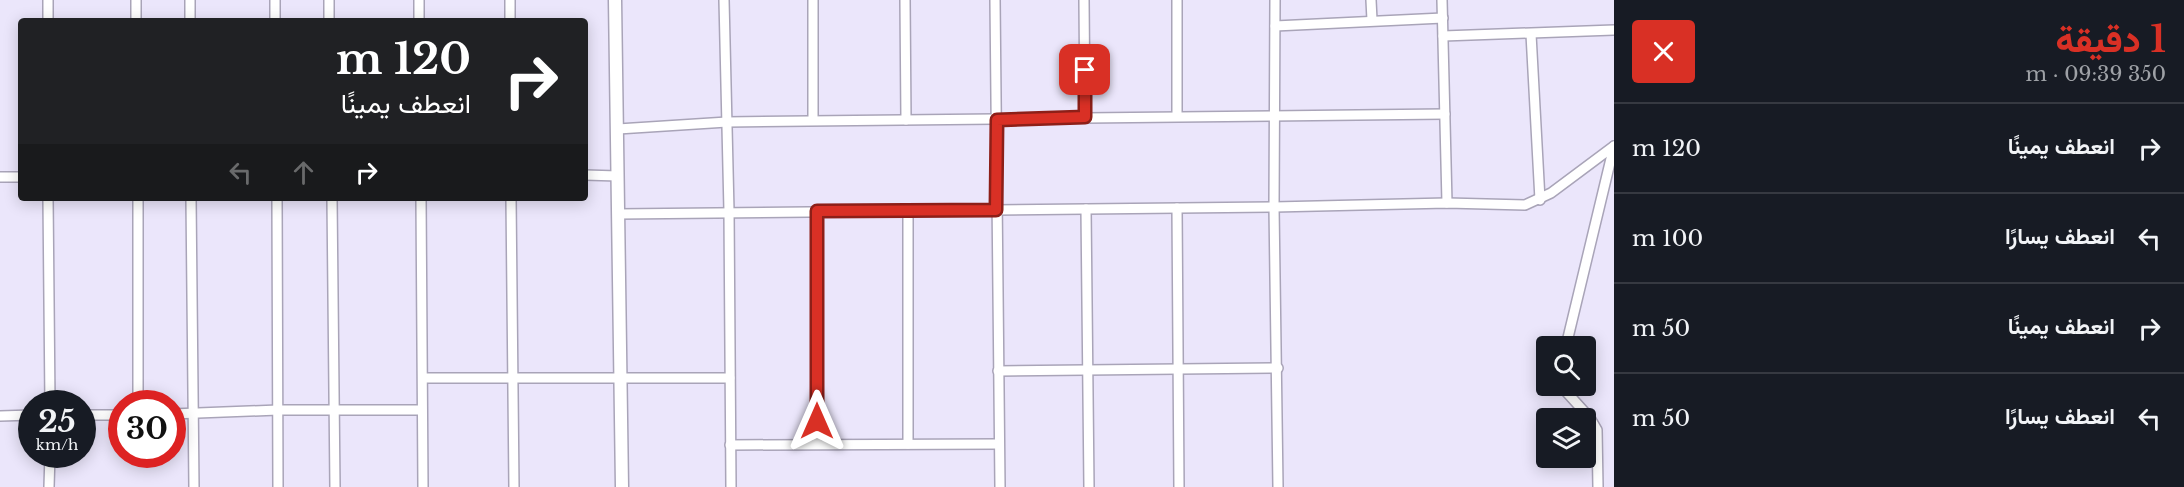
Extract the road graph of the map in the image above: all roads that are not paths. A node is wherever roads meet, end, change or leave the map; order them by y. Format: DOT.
graph roads {
  1 [pos="48,0"];
  2 [pos="136,0"];
  3 [pos="190,0"];
  4 [pos="275,0"];
  5 [pos="329,0"];
  6 [pos="419,0"];
  7 [pos="510,0"];
  8 [pos="615,0"];
  9 [pos="724,0"];
  10 [pos="813,0"];
  11 [pos="906,0"];
  12 [pos="995,0"];
  13 [pos="1084,0"];
  14 [pos="1177,0"];
  15 [pos="1275,0"];
  16 [pos="1371,0"];
  17 [pos="1442,0"];
  18 [pos="48,18"];
  19 [pos="136,18"];
  20 [pos="190,18"];
  21 [pos="275,18"];
  22 [pos="330,18"];
  23 [pos="419,18"];
  24 [pos="510,18"];
  25 [pos="1443,18"];
  26 [pos="1372,20"];
  27 [pos="1275,26"];
  28 [pos="1614,30"];
  29 [pos="1531,34"];
  30 [pos="1443,36"];
  31 [pos="1445,114"];
  32 [pos="1177,115"];
  33 [pos="1273,115"];
  34 [pos="1085,117"];
  35 [pos="813,120"];
  36 [pos="906,120"];
  37 [pos="997,120"];
  38 [pos="727,122"];
  39 [pos="618,129"];
  40 [pos="1614,146"];
  41 [pos="588,175"];
  42 [pos="618,176"];
  43 [pos="0,177"];
  44 [pos="18,177"];
  45 [pos="1540,200"];
  46 [pos="48,201"];
  47 [pos="138,201"];
  48 [pos="192,201"];
  49 [pos="277,201"];
  50 [pos="332,201"];
  51 [pos="421,201"];
  52 [pos="511,201"];
  53 [pos="1447,203"];
  54 [pos="1274,207"];
  55 [pos="1177,208"];
  56 [pos="1086,209"];
  57 [pos="996,210"];
  58 [pos="729,211"];
  59 [pos="817,211"];
  60 [pos="908,211"];
  61 [pos="618,214"];
  62 [pos="1568,336"];
  63 [pos="1278,368"];
  64 [pos="1088,369"];
  65 [pos="1179,369"];
  66 [pos="998,371"];
  67 [pos="423,378"];
  68 [pos="730,378"];
  69 [pos="621,379"];
  70 [pos="513,380"];
  71 [pos="50,390"];
  72 [pos="138,390"];
  73 [pos="1571,396"];
  74 [pos="334,409"];
  75 [pos="278,410"];
  76 [pos="422,410"];
  77 [pos="186,413"];
  78 [pos="195,413"];
  79 [pos="18,415"];
  80 [pos="0,416"];
  81 [pos="817,444"];
  82 [pos="908,444"];
  83 [pos="999,444"];
  84 [pos="730,445"];
  85 [pos="50,468"];
  86 [pos="49,487"];
  87 [pos="194,487"];
  88 [pos="278,487"];
  89 [pos="335,487"];
  90 [pos="423,487"];
  91 [pos="514,487"];
  92 [pos="622,487"];
  93 [pos="731,487"];
  94 [pos="1000,487"];
  95 [pos="1089,487"];
  96 [pos="1179,487"];
  97 [pos="1278,487"];
  98 [pos="1598,487"];
  1 -- 18 [label="street"];
  2 -- 19 [label="street"];
  3 -- 20 [label="street"];
  4 -- 21 [label="street"];
  5 -- 22 [label="street"];
  6 -- 23 [label="street"];
  7 -- 24 [label="street"];
  8 -- 39 [label="street"];
  9 -- 38 [label="street"];
  10 -- 35 [label="street"];
  11 -- 36 [label="street"];
  12 -- 37 [label="street"];
  13 -- 34 [label="street"];
  14 -- 32 [label="street"];
  15 -- 27 [label="street"];
  16 -- 26 [label="street"];
  17 -- 25 [label="street"];
  25 -- 26 [label="street"];
  25 -- 30 [label="street"];
  26 -- 27 [label="street"];
  27 -- 33 [label="street"];
  28 -- 29 [label="street"];
  29 -- 30 [label="street"];
  29 -- 45 [label="street"];
  30 -- 31 [label="street"];
  31 -- 33 [label="street"];
  31 -- 53 [label="street"];
  32 -- 33 [label="street"];
  32 -- 34 [label="street"];
  33 -- 54 [label="street"];
  34 -- 37 [label="street"];
  35 -- 36 [label="street"];
  35 -- 38 [label="street"];
  36 -- 37 [label="street"];
  37 -- 57 [label="street"];
  38 -- 39 [label="street"];
  38 -- 58 [label="street"];
  39 -- 42 [label="street"];
  40 -- 45 [label="street"];
  40 -- 62 [label="street"];
  41 -- 42 [label="street"];
  42 -- 61 [label="street"];
  43 -- 44 [label="street"];
  45 -- 53 [label="street"];
  46 -- 71 [label="street"];
  47 -- 72 [label="street"];
  48 -- 78 [label="street"];
  49 -- 75 [label="street"];
  50 -- 74 [label="street"];
  51 -- 67 [label="street"];
  52 -- 70 [label="street"];
  53 -- 54 [label="street"];
  54 -- 55 [label="street"];
  54 -- 63 [label="street"];
  55 -- 56 [label="street"];
  55 -- 65 [label="street"];
  56 -- 57 [label="street"];
  56 -- 64 [label="street"];
  57 -- 60 [label="street"];
  57 -- 66 [label="street"];
  58 -- 59 [label="street"];
  58 -- 61 [label="street"];
  58 -- 68 [label="street"];
  59 -- 60 [label="street"];
  59 -- 81 [label="street"];
  60 -- 82 [label="street"];
  61 -- 69 [label="street"];
  63 -- 65 [label="street"];
  63 -- 97 [label="street"];
  64 -- 65 [label="street"];
  64 -- 66 [label="street"];
  64 -- 95 [label="street"];
  65 -- 96 [label="street"];
  66 -- 83 [label="street"];
  67 -- 70 [label="street"];
  67 -- 76 [label="street"];
  68 -- 69 [label="street"];
  68 -- 84 [label="street"];
  69 -- 70 [label="street"];
  69 -- 92 [label="street"];
  70 -- 91 [label="street"];
  73 -- 98 [label="street"];
  74 -- 75 [label="street"];
  74 -- 76 [label="street"];
  74 -- 89 [label="street"];
  75 -- 78 [label="street"];
  75 -- 88 [label="street"];
  76 -- 90 [label="street"];
  77 -- 78 [label="street"];
  78 -- 87 [label="street"];
  79 -- 80 [label="street"];
  81 -- 82 [label="street"];
  81 -- 84 [label="street"];
  82 -- 83 [label="street"];
  83 -- 94 [label="street"];
  84 -- 93 [label="street"];
  85 -- 86 [label="street"];
}
